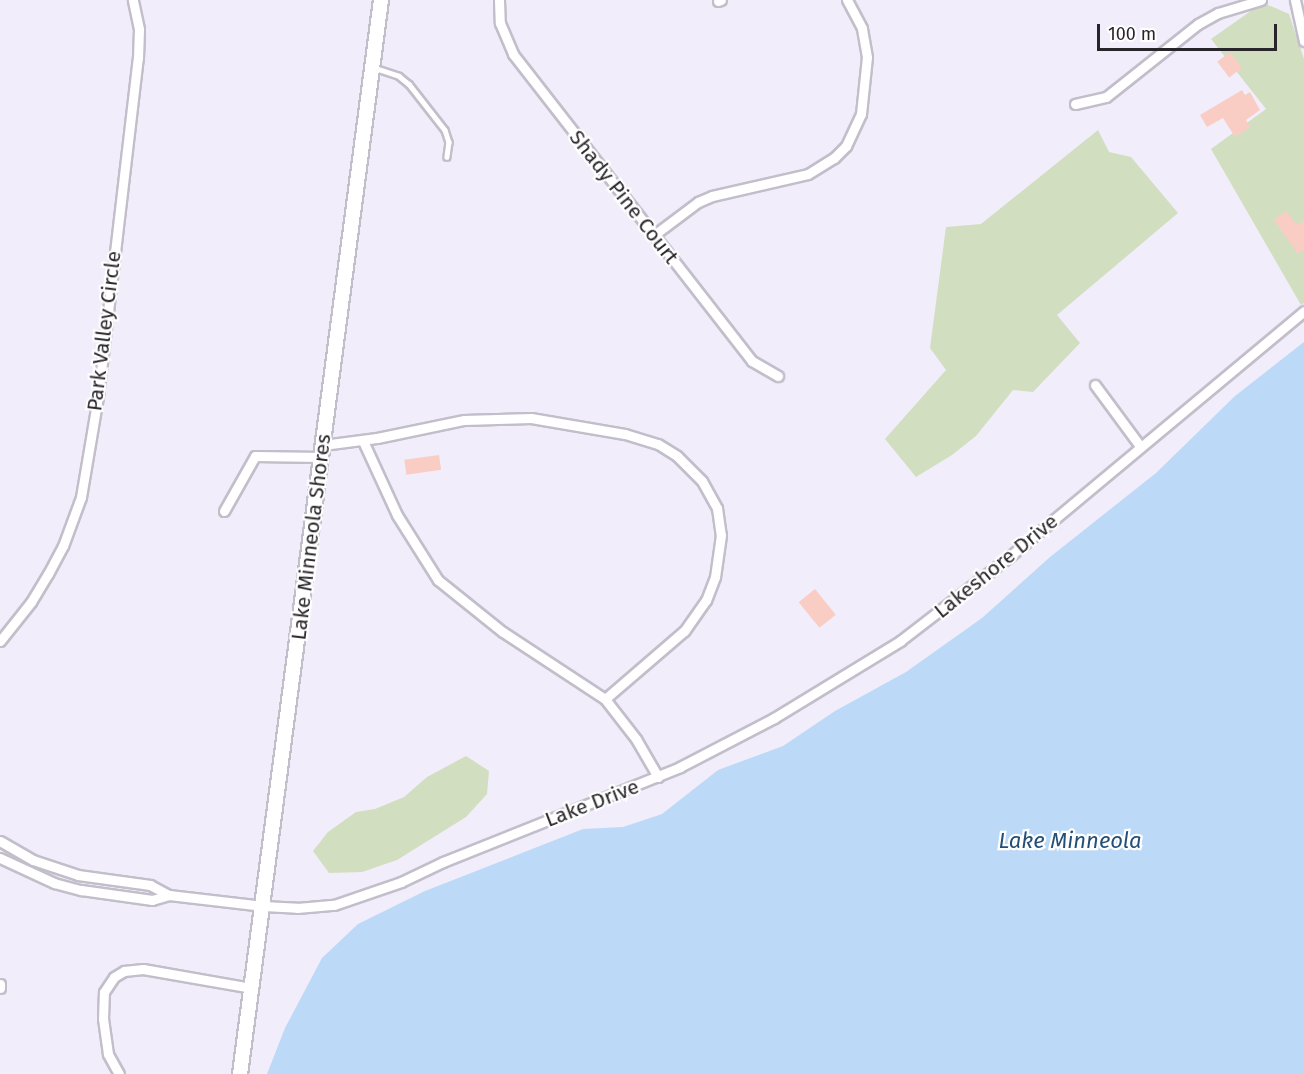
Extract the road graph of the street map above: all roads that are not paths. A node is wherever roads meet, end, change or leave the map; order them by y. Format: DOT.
graph roads {
  1 [pos="133,0"];
  2 [pos="381,0"];
  3 [pos="499,0"];
  4 [pos="847,0"];
  5 [pos="1261,0"];
  6 [pos="1295,0"];
  7 [pos="1304,41"];
  8 [pos="372,68"];
  9 [pos="1075,104"];
  10 [pos="447,158"];
  11 [pos="654,235"];
  12 [pos="1304,311"];
  13 [pos="778,376"];
  14 [pos="1095,385"];
  15 [pos="363,441"];
  16 [pos="1140,446"];
  17 [pos="322,451"];
  18 [pos="224,511"];
  19 [pos="0,641"];
  20 [pos="604,699"];
  21 [pos="658,777"];
  22 [pos="0,841"];
  23 [pos="27,857"];
  24 [pos="0,858"];
  25 [pos="20,869"];
  26 [pos="169,895"];
  27 [pos="263,906"];
  28 [pos="252,988"];
  29 [pos="119,1074"];
  30 [pos="240,1074"];
  1 -- 19 [label="street, Park Valley Circle"];
  2 -- 8 [label="main road, Lake Minneola Shores"];
  3 -- 11 [label="street, Shady Pine Court"];
  4 -- 11 [label="street"];
  5 -- 9 [label="street"];
  6 -- 7 [label="street"];
  8 -- 10 [label="lane"];
  8 -- 17 [label="main road, Lake Minneola Shores"];
  11 -- 13 [label="street, Shady Pine Court"];
  12 -- 16 [label="street, Lakeshore Drive"];
  14 -- 16 [label="street"];
  15 -- 17 [label="street"];
  15 -- 20 [label="street, Lake Drive"];
  15 -- 20 [label="street"];
  16 -- 21 [label="street, Lakeshore Drive"];
  17 -- 18 [label="street"];
  17 -- 27 [label="main road, Lake Minneola Shores"];
  20 -- 21 [label="street, Lake Drive"];
  21 -- 27 [label="street, Lake Drive"];
  22 -- 23 [label="street"];
  23 -- 25 [label="street"];
  23 -- 26 [label="street"];
  24 -- 25 [label="street"];
  25 -- 26 [label="street"];
  26 -- 27 [label="street, Lake Drive"];
  27 -- 28 [label="main road, Lake Minneola Shores"];
  28 -- 29 [label="street"];
  28 -- 30 [label="main road, Lake Minneola Shores"];
}
